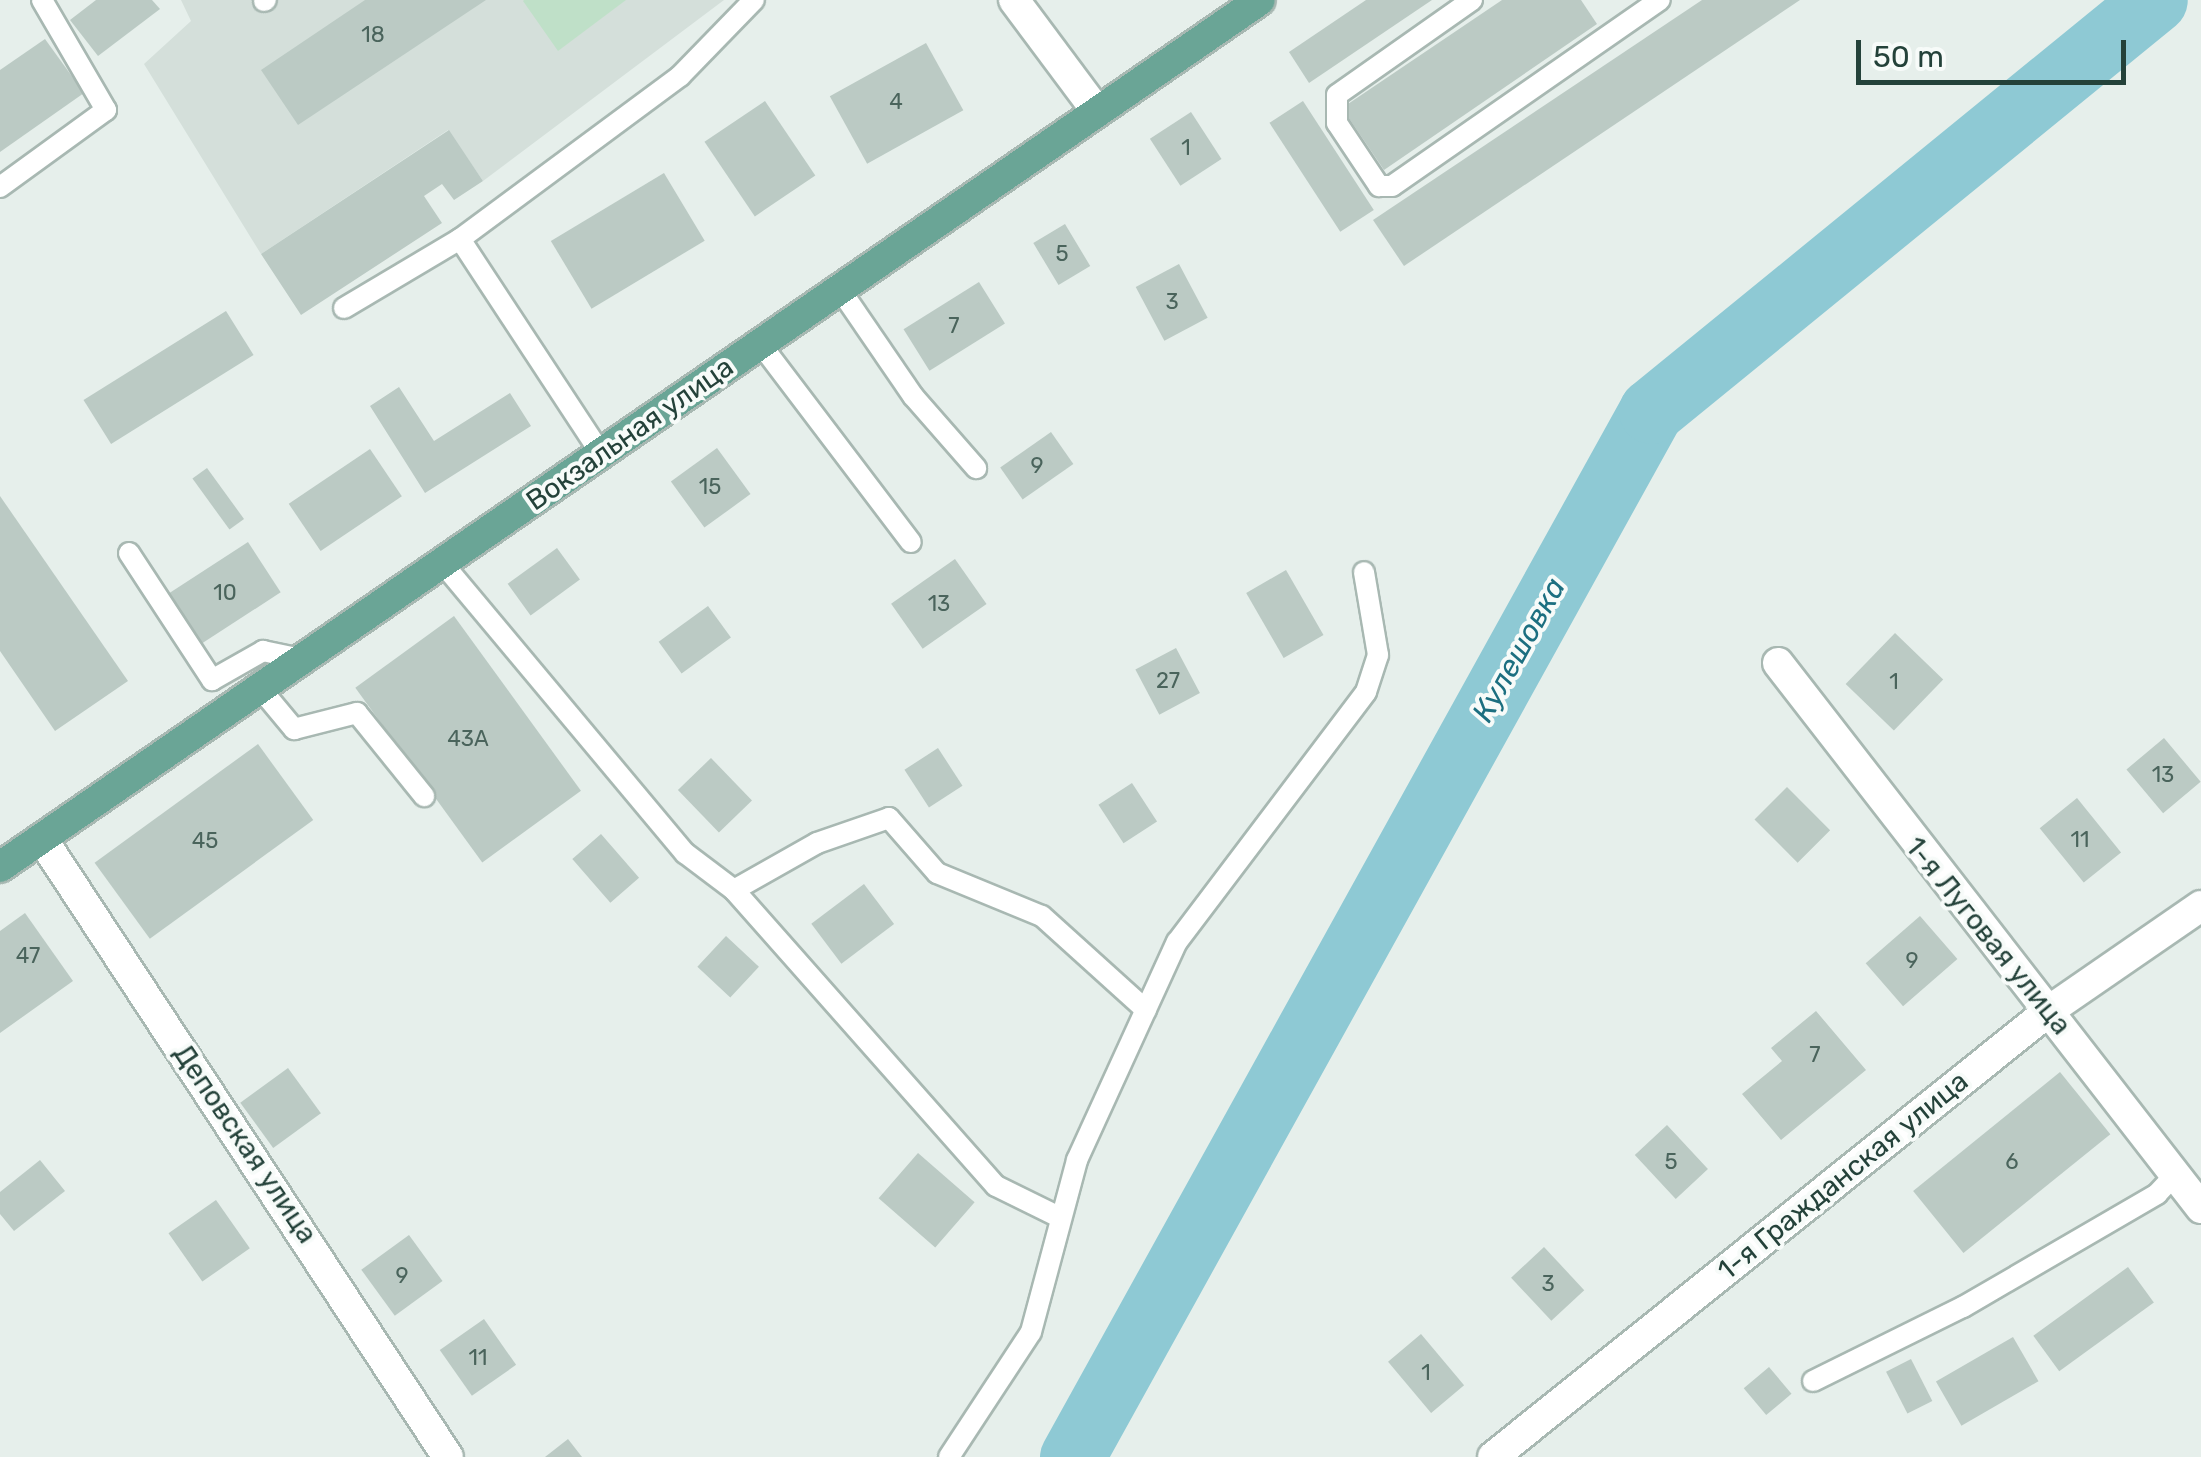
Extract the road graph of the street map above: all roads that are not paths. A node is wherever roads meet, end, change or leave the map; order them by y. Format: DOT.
graph roads {
  1 [pos="42,0"];
  2 [pos="754,0"];
  3 [pos="1014,0"];
  4 [pos="1260,0"];
  5 [pos="1472,0"];
  6 [pos="1660,0"];
  7 [pos="1632,8"];
  8 [pos="1096,110"];
  9 [pos="0,187"];
  10 [pos="460,238"];
  11 [pos="837,285"];
  12 [pos="344,308"];
  13 [pos="760,342"];
  14 [pos="602,455"];
  15 [pos="976,468"];
  16 [pos="911,542"];
  17 [pos="129,553"];
  18 [pos="444,566"];
  19 [pos="1364,572"];
  20 [pos="300,658"];
  21 [pos="1778,663"];
  22 [pos="212,680"];
  23 [pos="259,687"];
  24 [pos="233,707"];
  25 [pos="424,796"];
  26 [pos="42,840"];
  27 [pos="0,867"];
  28 [pos="734,890"];
  29 [pos="2198,916"];
  30 [pos="1146,1010"];
  31 [pos="2050,1010"];
  32 [pos="2175,1175"];
  33 [pos="2201,1208"];
  34 [pos="1059,1217"];
  35 [pos="1814,1381"];
  36 [pos="448,1453"];
  37 [pos="949,1457"];
  38 [pos="1493,1457"];
  1 -- 9 [label="lane"];
  2 -- 10 [label="lane"];
  3 -- 8 [label="street"];
  4 -- 8 [label="main road, Вокзальная улица"];
  5 -- 7 [label="lane"];
  6 -- 7 [label="lane"];
  8 -- 11 [label="main road, Вокзальная улица"];
  10 -- 12 [label="lane"];
  10 -- 14 [label="lane"];
  11 -- 13 [label="main road, Вокзальная улица"];
  11 -- 15 [label="lane"];
  13 -- 14 [label="main road, Вокзальная улица"];
  13 -- 16 [label="lane"];
  14 -- 18 [label="main road, Вокзальная улица"];
  17 -- 22 [label="lane"];
  18 -- 20 [label="main road, Вокзальная улица"];
  18 -- 28 [label="lane"];
  19 -- 30 [label="lane"];
  20 -- 22 [label="lane"];
  20 -- 23 [label="main road, Вокзальная улица"];
  21 -- 31 [label="street, 1-я Луговая улица"];
  22 -- 24 [label="lane"];
  23 -- 24 [label="main road, Вокзальная улица"];
  23 -- 25 [label="lane"];
  24 -- 26 [label="main road, Вокзальная улица"];
  26 -- 27 [label="main road, Вокзальная улица"];
  26 -- 36 [label="street, Деповская улица"];
  28 -- 30 [label="lane"];
  28 -- 34 [label="lane"];
  29 -- 31 [label="street, 1-я Гражданская улица"];
  30 -- 34 [label="lane"];
  31 -- 32 [label="street, 1-я Луговая улица"];
  31 -- 38 [label="street, 1-я Гражданская улица"];
  32 -- 33 [label="street, 1-я Луговая улица"];
  32 -- 35 [label="lane"];
  34 -- 37 [label="lane"];
}
